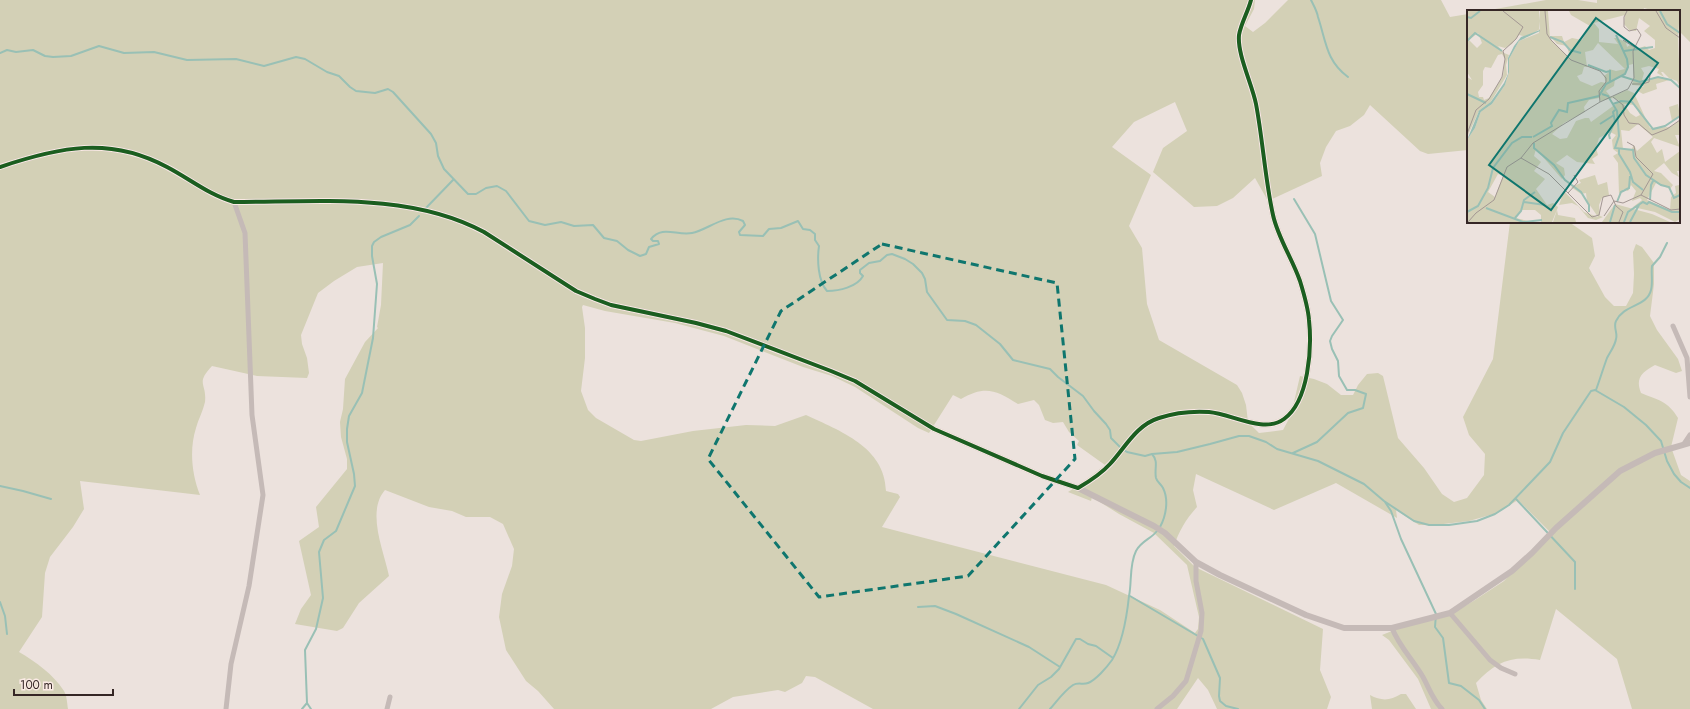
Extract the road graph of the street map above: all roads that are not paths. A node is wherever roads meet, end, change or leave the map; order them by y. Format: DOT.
graph roads {
  1 [pos="1252,0"];
  2 [pos="0,167"];
  3 [pos="234,202"];
  4 [pos="1673,326"];
  5 [pos="1690,397"];
  6 [pos="1690,435"];
  7 [pos="1687,443"];
  8 [pos="1078,488"];
  9 [pos="1196,562"];
  10 [pos="1450,613"];
  11 [pos="1392,628"];
  12 [pos="1515,674"];
  13 [pos="390,697"];
  14 [pos="226,709"];
  15 [pos="387,709"];
  16 [pos="1157,709"];
  17 [pos="1442,709"];
  1 -- 8 [label="street"];
  2 -- 3 [label="street"];
  3 -- 8 [label="street"];
  3 -- 14 [label="street"];
  4 -- 5 [label="street"];
  6 -- 7 [label="street"];
  7 -- 10 [label="street"];
  8 -- 9 [label="street"];
  9 -- 11 [label="street"];
  9 -- 16 [label="street"];
  10 -- 11 [label="street"];
  10 -- 12 [label="street"];
  11 -- 17 [label="street"];
  13 -- 15 [label="street"];
}
